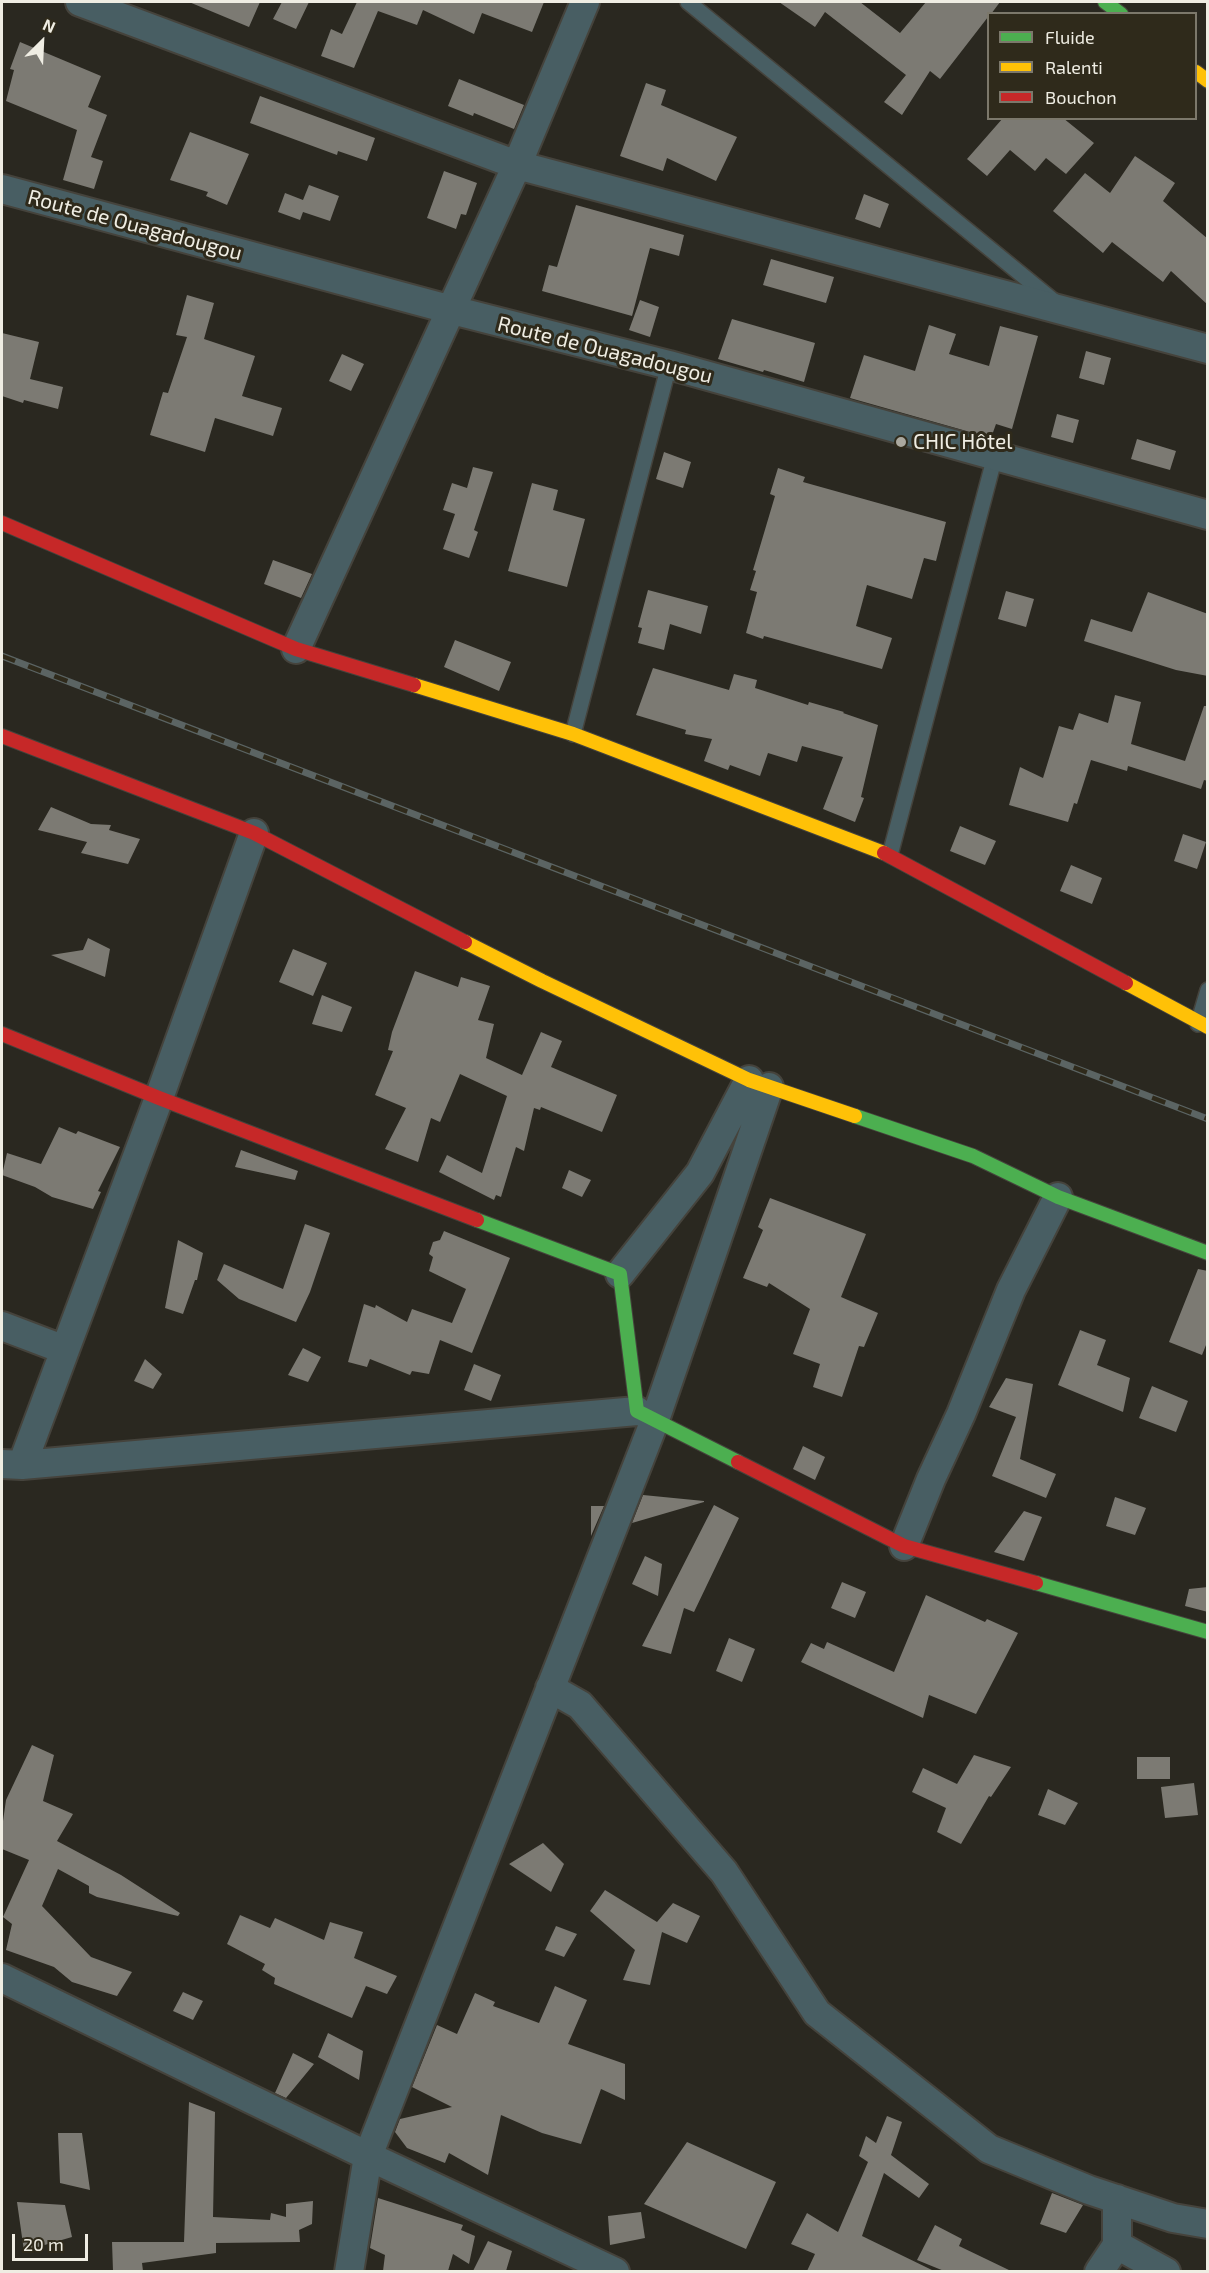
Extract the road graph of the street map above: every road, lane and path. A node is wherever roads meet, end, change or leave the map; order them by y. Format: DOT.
graph roads {
  1 [pos="80,2"];
  2 [pos="585,2"];
  3 [pos="688,2"];
  4 [pos="1106,2"];
  5 [pos="1118,12"];
  6 [pos="517,165"];
  7 [pos="2,189"];
  8 [pos="452,310"];
  9 [pos="1067,312"];
  10 [pos="1208,349"];
  11 [pos="669,365"];
  12 [pos="995,456"];
  13 [pos="1208,515"];
  14 [pos="2,523"];
  15 [pos="296,649"];
  16 [pos="573,734"];
  17 [pos="2,736"];
  18 [pos="254,833"];
  19 [pos="890,855"];
  20 [pos="1208,990"];
  21 [pos="1203,1025"];
  22 [pos="2,1034"];
  23 [pos="758,1083"];
  24 [pos="159,1098"];
  25 [pos="1058,1197"];
  26 [pos="1208,1253"];
  27 [pos="620,1274"];
  28 [pos="2,1326"];
  29 [pos="65,1350"];
  30 [pos="646,1416"];
  31 [pos="12,1465"];
  32 [pos="904,1546"];
  33 [pos="1208,1632"];
  34 [pos="550,1688"];
  35 [pos="2,1978"];
  36 [pos="368,2156"];
  37 [pos="1117,2199"];
  38 [pos="1208,2224"];
  39 [pos="1117,2245"];
  40 [pos="349,2271"];
  41 [pos="615,2271"];
  42 [pos="1099,2271"];
  43 [pos="1166,2271"];
  1 -- 6 [label="street"];
  2 -- 6 [label="street"];
  3 -- 9 [label="lane"];
  4 -- 5 [label="street"];
  6 -- 8 [label="street"];
  6 -- 9 [label="street"];
  7 -- 8 [label="street, Route de Ouagadougou"];
  8 -- 11 [label="street, Route de Ouagadougou"];
  8 -- 15 [label="street"];
  9 -- 10 [label="street"];
  11 -- 12 [label="street, Route de Ouagadougou"];
  11 -- 16 [label="lane"];
  12 -- 13 [label="street, Route de Ouagadougou"];
  12 -- 19 [label="lane"];
  14 -- 15 [label="street"];
  15 -- 16 [label="street"];
  16 -- 19 [label="street"];
  17 -- 18 [label="street"];
  18 -- 23 [label="street"];
  18 -- 24 [label="street"];
  19 -- 21 [label="street"];
  20 -- 21 [label="lane"];
  22 -- 24 [label="street"];
  23 -- 25 [label="street"];
  23 -- 27 [label="street"];
  23 -- 30 [label="street"];
  24 -- 27 [label="street"];
  24 -- 29 [label="street"];
  25 -- 26 [label="street"];
  25 -- 32 [label="street"];
  27 -- 30 [label="street"];
  28 -- 29 [label="street"];
  29 -- 31 [label="street"];
  30 -- 31 [label="street"];
  30 -- 32 [label="street"];
  30 -- 34 [label="street"];
  32 -- 33 [label="street"];
  34 -- 36 [label="street"];
  34 -- 37 [label="street"];
  35 -- 36 [label="street"];
  36 -- 40 [label="street"];
  36 -- 41 [label="street"];
  37 -- 38 [label="street"];
  37 -- 39 [label="street"];
  39 -- 42 [label="street"];
  39 -- 43 [label="street"];
}
